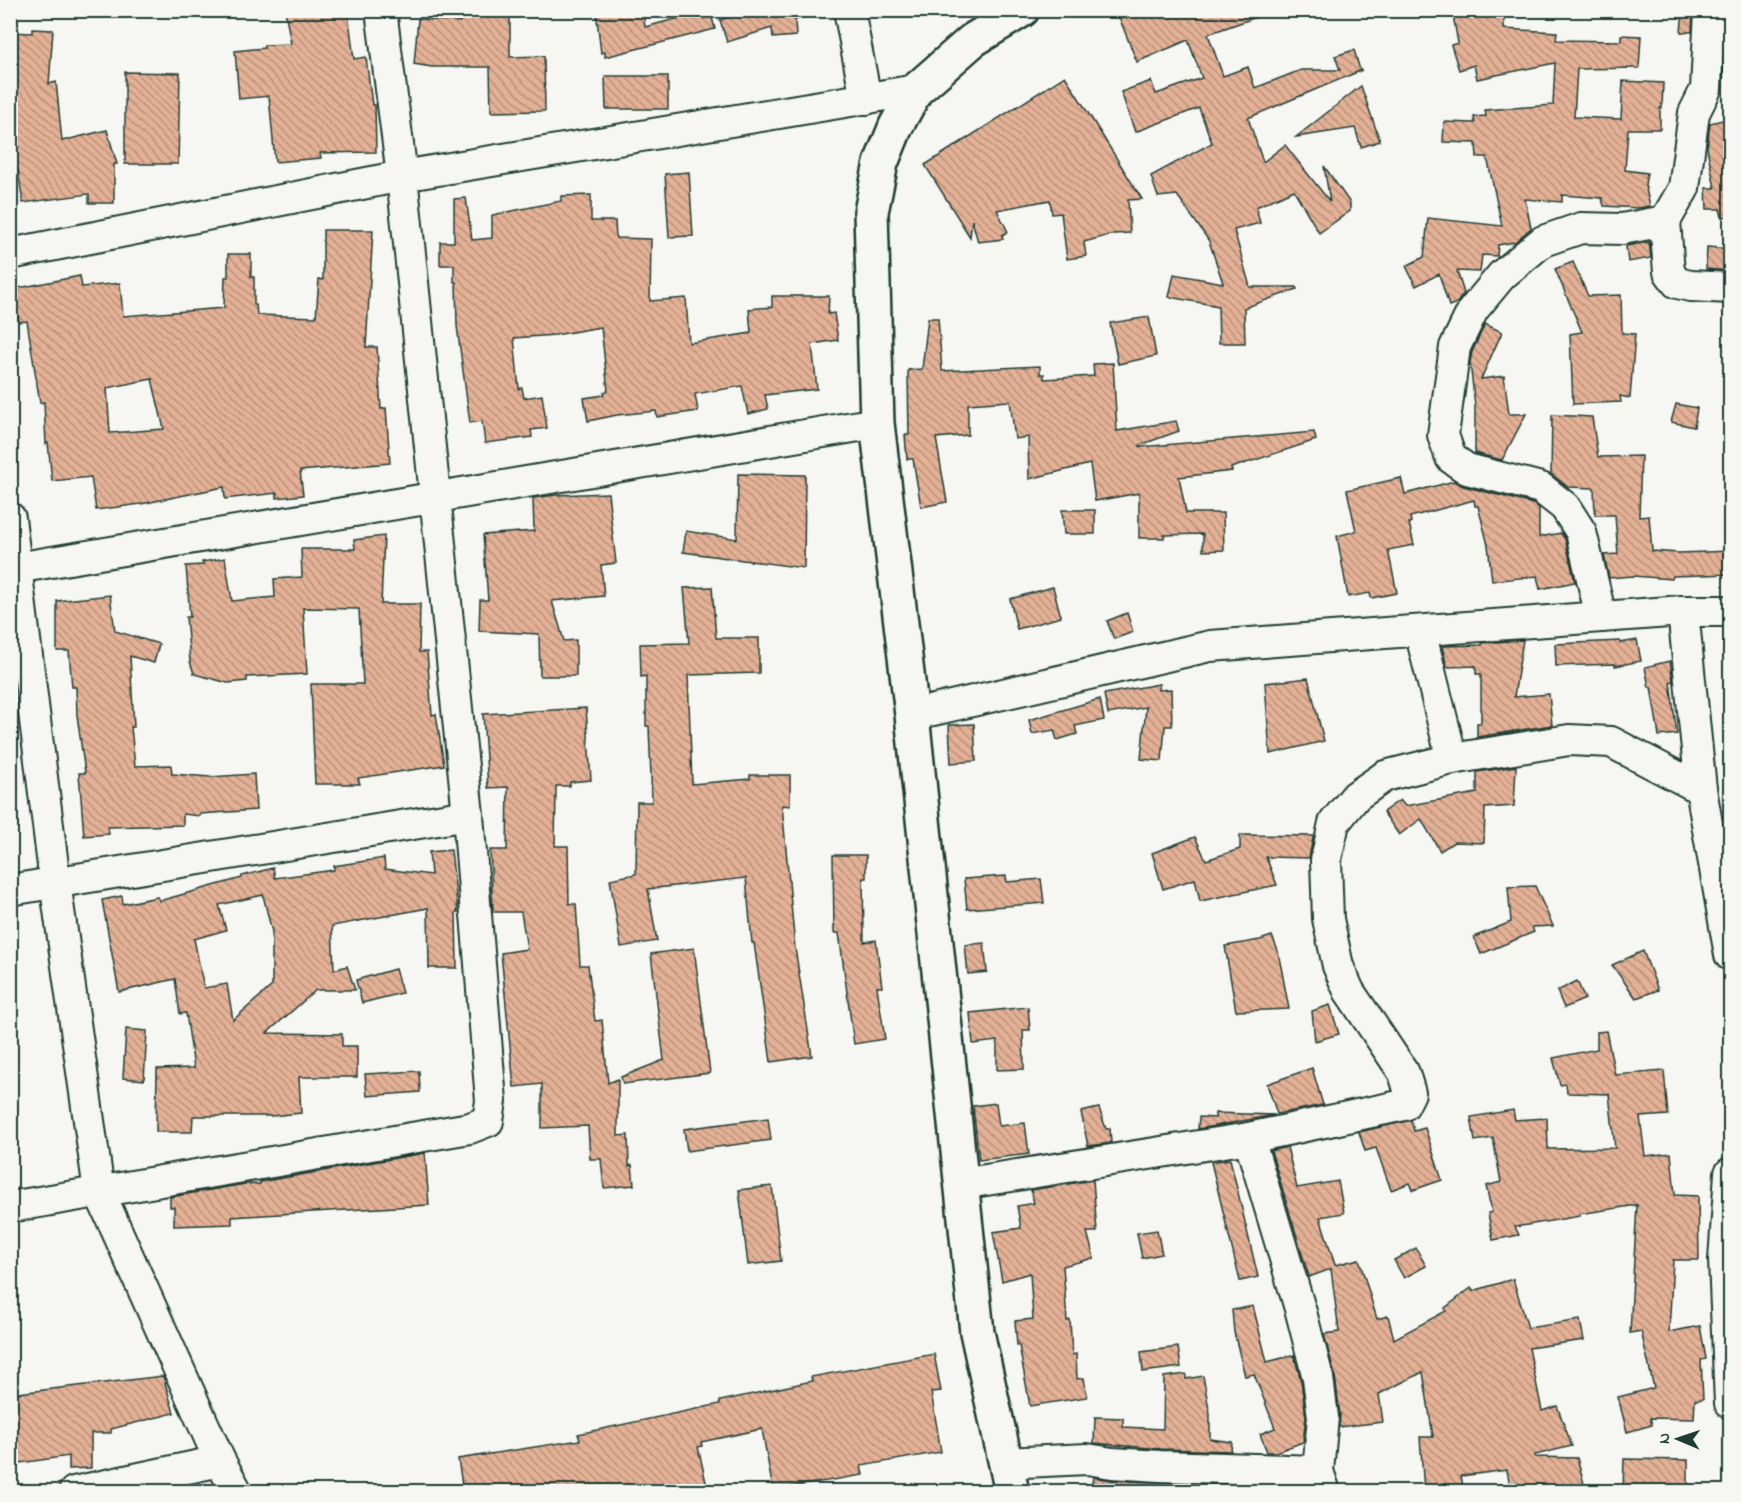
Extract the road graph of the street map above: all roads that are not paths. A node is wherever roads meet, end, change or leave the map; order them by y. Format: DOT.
graph roads {
  1 [pos="381,10"];
  2 [pos="849,10"];
  3 [pos="1022,10"];
  4 [pos="1710,10"];
  5 [pos="916,90"];
  6 [pos="866,99"];
  7 [pos="402,176"];
  8 [pos="1665,221"];
  9 [pos="10,254"];
  10 [pos="1731,288"];
  11 [pos="877,423"];
  12 [pos="434,498"];
  13 [pos="10,518"];
  14 [pos="14,569"];
  15 [pos="1683,611"];
  16 [pos="1731,611"];
  17 [pos="1601,617"];
  18 [pos="1420,631"];
  19 [pos="912,714"];
  20 [pos="1452,759"];
  21 [pos="1701,789"];
  22 [pos="468,815"];
  23 [pos="55,882"];
  24 [pos="10,890"];
  25 [pos="1731,955"];
  26 [pos="1249,1138"];
  27 [pos="1731,1173"];
  28 [pos="961,1184"];
  29 [pos="99,1191"];
  30 [pos="10,1207"];
  31 [pos="1729,1340"];
  32 [pos="1731,1403"];
  33 [pos="220,1461"];
  34 [pos="1009,1477"];
  35 [pos="1322,1481"];
  36 [pos="74,1491"];
  37 [pos="237,1491"];
  1 -- 7 [label="street"];
  2 -- 6 [label="street"];
  3 -- 5 [label="street"];
  4 -- 8 [label="street"];
  5 -- 6 [label="street"];
  5 -- 11 [label="street"];
  6 -- 7 [label="street"];
  7 -- 9 [label="street"];
  7 -- 12 [label="street"];
  8 -- 10 [label="street"];
  8 -- 17 [label="street"];
  11 -- 12 [label="street"];
  11 -- 19 [label="street"];
  12 -- 14 [label="street"];
  12 -- 22 [label="street"];
  13 -- 14 [label="street"];
  14 -- 23 [label="street"];
  15 -- 16 [label="street"];
  15 -- 17 [label="street"];
  15 -- 21 [label="street"];
  17 -- 18 [label="street"];
  18 -- 19 [label="street"];
  18 -- 20 [label="street"];
  19 -- 28 [label="street"];
  20 -- 21 [label="street"];
  20 -- 26 [label="street"];
  21 -- 25 [label="street"];
  22 -- 23 [label="street"];
  22 -- 29 [label="street"];
  23 -- 24 [label="street"];
  23 -- 29 [label="street"];
  26 -- 28 [label="street"];
  26 -- 35 [label="street"];
  27 -- 31 [label="street"];
  28 -- 34 [label="street"];
  29 -- 30 [label="street"];
  29 -- 33 [label="street"];
  31 -- 32 [label="street"];
  33 -- 36 [label="street"];
  33 -- 37 [label="street"];
  34 -- 35 [label="street"];
}
